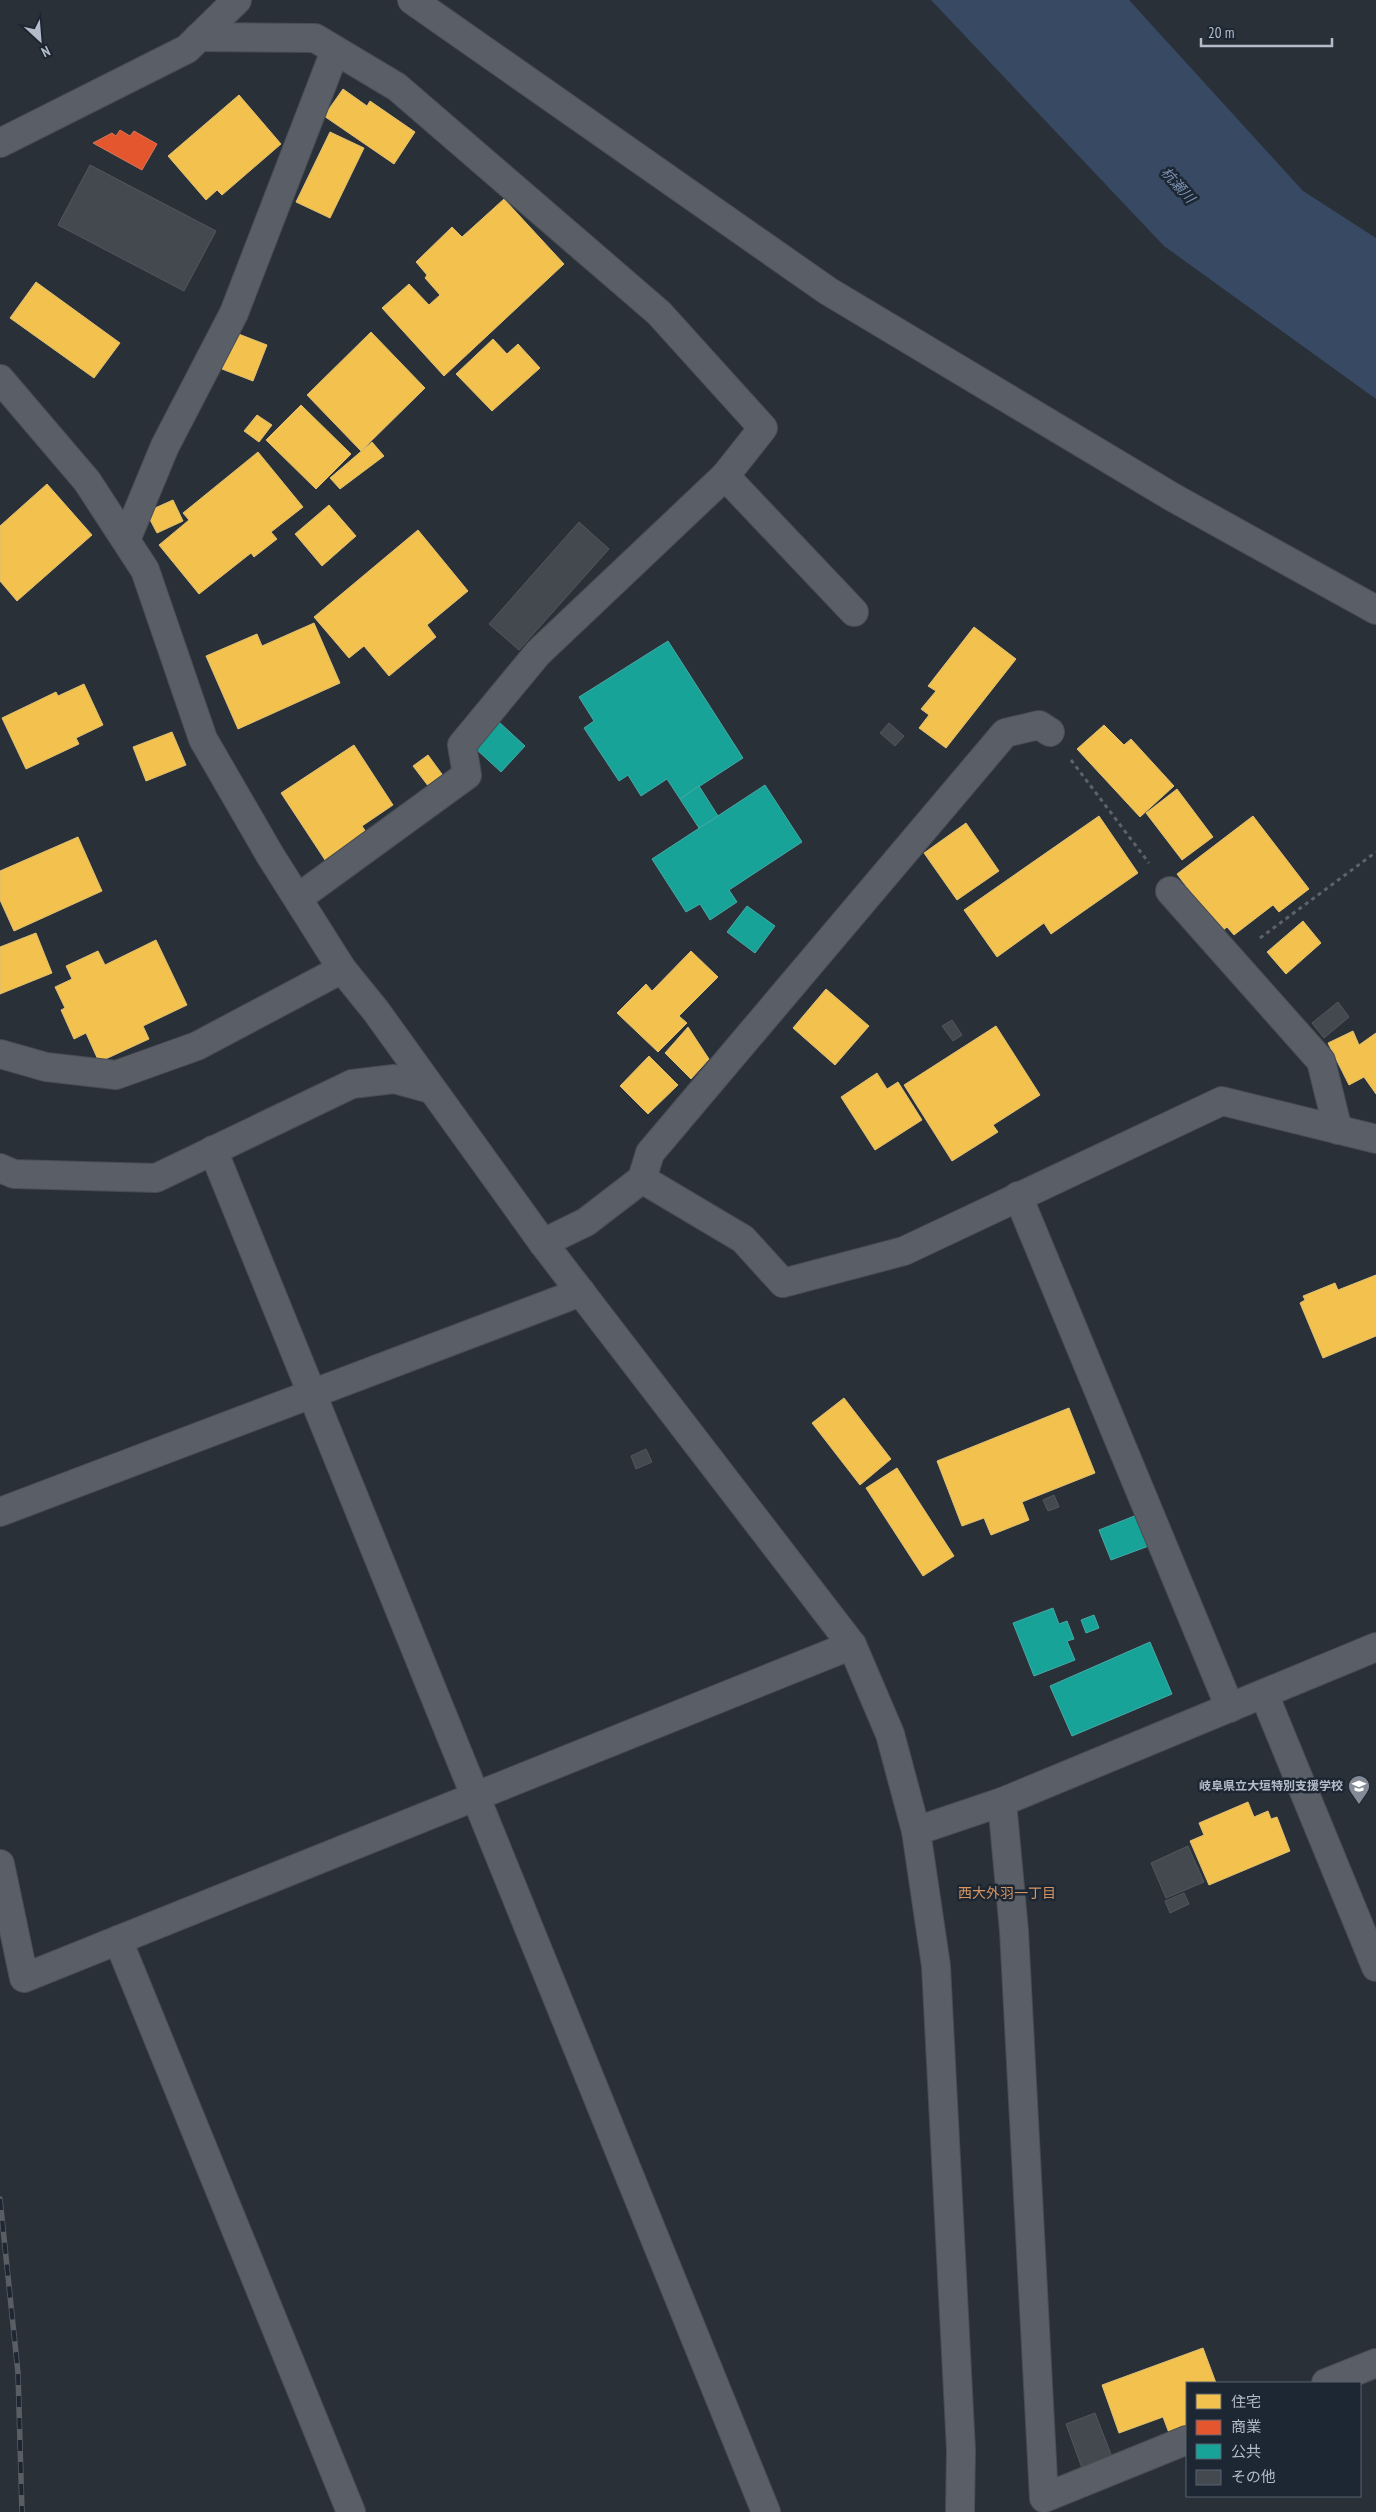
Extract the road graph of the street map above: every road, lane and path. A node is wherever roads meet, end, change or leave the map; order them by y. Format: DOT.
graph roads {
  1 [pos="237,0"];
  2 [pos="412,0"];
  3 [pos="199,37"];
  4 [pos="335,51"];
  5 [pos="0,143"];
  6 [pos="0,379"];
  7 [pos="725,476"];
  8 [pos="126,540"];
  9 [pos="1376,610"];
  10 [pos="854,612"];
  11 [pos="1050,732"];
  12 [pos="1376,852"];
  13 [pos="1170,891"];
  14 [pos="298,898"];
  15 [pos="1231,960"];
  16 [pos="342,969"];
  17 [pos="0,1054"];
  18 [pos="432,1090"];
  19 [pos="1338,1130"];
  20 [pos="1376,1139"];
  21 [pos="213,1150"];
  22 [pos="0,1168"];
  23 [pos="642,1179"];
  24 [pos="1018,1196"];
  25 [pos="543,1243"];
  26 [pos="581,1292"];
  27 [pos="311,1392"];
  28 [pos="0,1512"];
  29 [pos="852,1645"];
  30 [pos="1376,1647"];
  31 [pos="1264,1694"];
  32 [pos="1230,1708"];
  33 [pos="475,1796"];
  34 [pos="1002,1802"];
  35 [pos="916,1830"];
  36 [pos="0,1864"];
  37 [pos="118,1940"];
  38 [pos="1376,1967"];
  39 [pos="1376,2363"];
  40 [pos="1328,2382"];
  41 [pos="1186,2440"];
  42 [pos="1044,2505"];
  43 [pos="351,2512"];
  44 [pos="766,2512"];
  45 [pos="960,2512"];
  1 -- 3 [label="street"];
  2 -- 9 [label="street"];
  3 -- 4 [label="street"];
  3 -- 5 [label="street"];
  4 -- 7 [label="street"];
  4 -- 8 [label="street"];
  6 -- 8 [label="street"];
  7 -- 10 [label="street"];
  7 -- 14 [label="street"];
  8 -- 14 [label="street"];
  11 -- 13 [label="path"];
  11 -- 23 [label="street"];
  12 -- 15 [label="path"];
  13 -- 15 [label="street"];
  14 -- 16 [label="street"];
  15 -- 19 [label="street"];
  16 -- 17 [label="street"];
  16 -- 18 [label="street"];
  18 -- 21 [label="street"];
  18 -- 25 [label="street"];
  19 -- 20 [label="street"];
  19 -- 24 [label="street"];
  21 -- 22 [label="street"];
  21 -- 27 [label="street"];
  23 -- 24 [label="street"];
  23 -- 25 [label="street"];
  24 -- 32 [label="street"];
  25 -- 26 [label="street"];
  26 -- 27 [label="street"];
  26 -- 29 [label="street"];
  27 -- 28 [label="street"];
  27 -- 33 [label="street"];
  29 -- 33 [label="street"];
  29 -- 35 [label="street"];
  30 -- 31 [label="street"];
  31 -- 32 [label="street"];
  31 -- 38 [label="street"];
  32 -- 34 [label="street"];
  33 -- 37 [label="street"];
  33 -- 44 [label="street"];
  34 -- 35 [label="street"];
  34 -- 42 [label="street"];
  35 -- 45 [label="street"];
  36 -- 37 [label="street"];
  37 -- 43 [label="street"];
  39 -- 40 [label="street"];
  41 -- 42 [label="street"];
}
